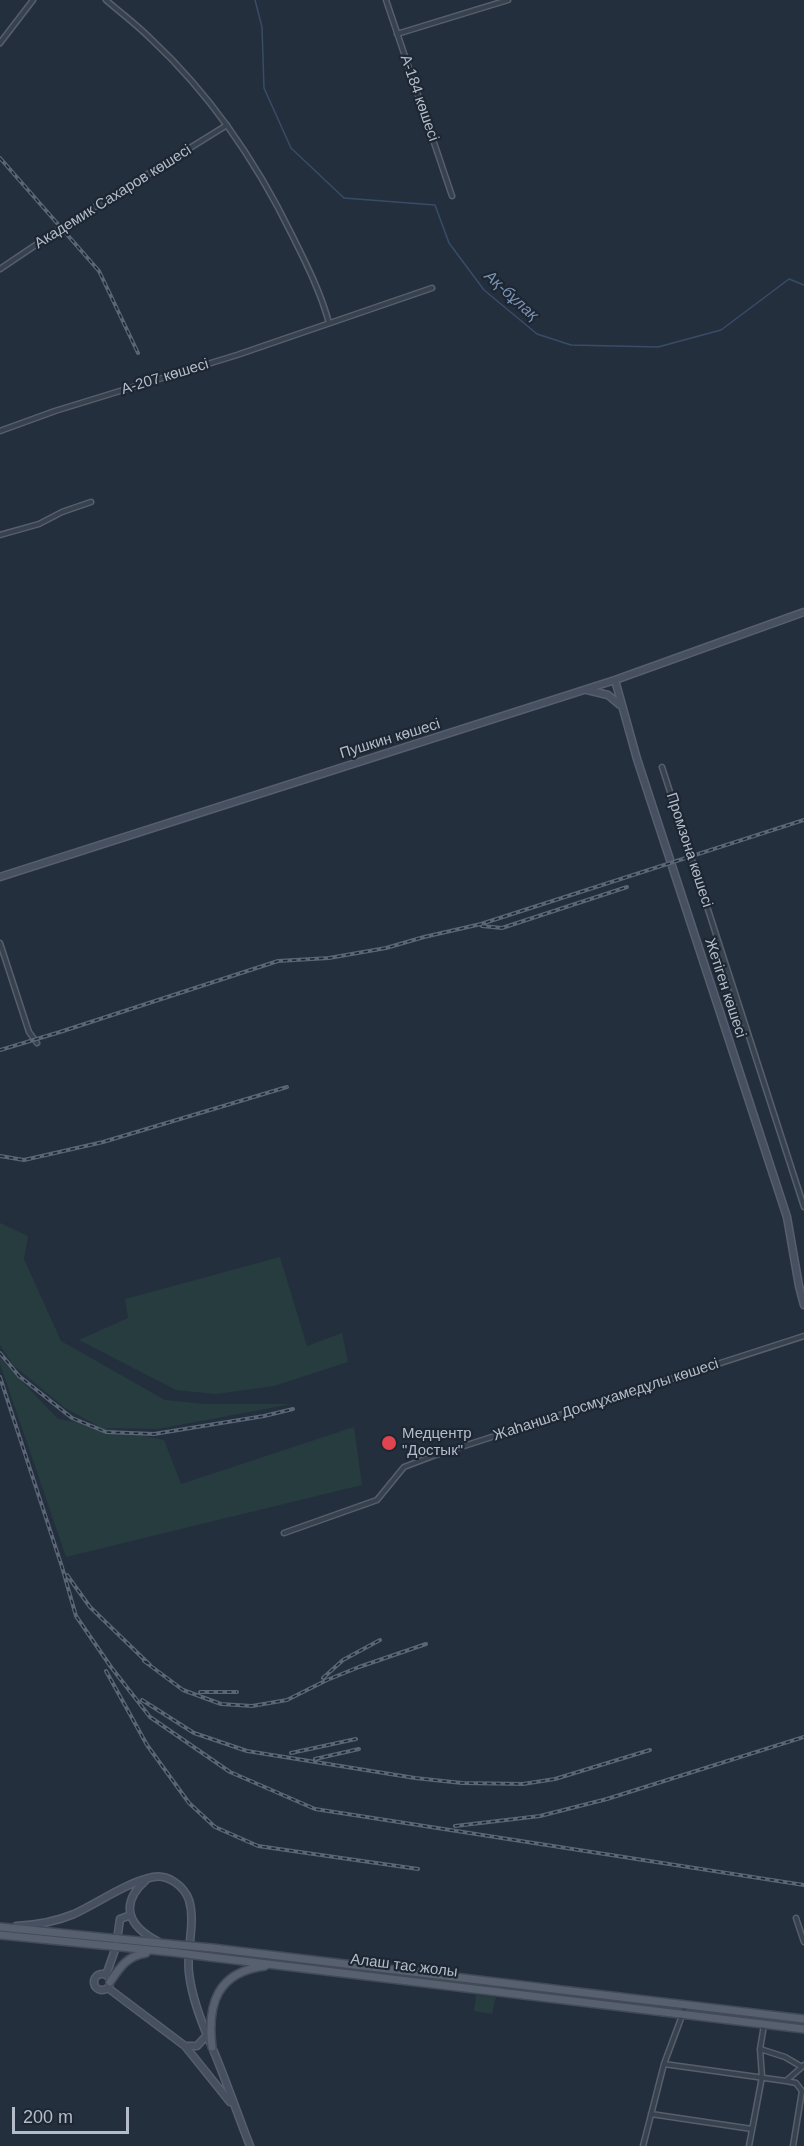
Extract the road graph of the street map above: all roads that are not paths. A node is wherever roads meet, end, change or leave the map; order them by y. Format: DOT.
graph roads {
  1 [pos="33,0"];
  2 [pos="106,0"];
  3 [pos="386,0"];
  4 [pos="508,0"];
  5 [pos="397,34"];
  6 [pos="0,43"];
  7 [pos="227,125"];
  8 [pos="452,196"];
  9 [pos="0,269"];
  10 [pos="432,288"];
  11 [pos="329,323"];
  12 [pos="0,431"];
  13 [pos="90,502"];
  14 [pos="0,535"];
  15 [pos="804,614"];
  16 [pos="615,680"];
  17 [pos="583,690"];
  18 [pos="621,706"];
  19 [pos="662,767"];
  20 [pos="0,877"];
  21 [pos="0,943"];
  22 [pos="37,1043"];
  23 [pos="804,1207"];
  24 [pos="803,1300"];
  25 [pos="804,1336"];
  26 [pos="284,1533"];
  27 [pos="146,1880"];
  28 [pos="131,1915"];
  29 [pos="796,1917"];
  30 [pos="2,1927"];
  31 [pos="0,1935"];
  32 [pos="118,1937"];
  33 [pos="159,1942"];
  34 [pos="804,1942"];
  35 [pos="116,1947"];
  36 [pos="156,1951"];
  37 [pos="277,1965"];
  38 [pos="466,1978"];
  39 [pos="108,1982"];
  40 [pos="465,1987"];
  41 [pos="686,2005"];
  42 [pos="682,2013"];
  43 [pos="804,2019"];
  44 [pos="764,2024"];
  45 [pos="804,2029"];
  46 [pos="207,2035"];
  47 [pos="185,2046"];
  48 [pos="212,2047"];
  49 [pos="760,2049"];
  50 [pos="664,2064"];
  51 [pos="803,2066"];
  52 [pos="762,2077"];
  53 [pos="786,2081"];
  54 [pos="803,2091"];
  55 [pos="236,2110"];
  56 [pos="651,2114"];
  57 [pos="752,2129"];
  58 [pos="250,2146"];
  59 [pos="643,2146"];
  60 [pos="749,2146"];
  61 [pos="793,2146"];
  1 -- 6 [label="street"];
  2 -- 7 [label="street"];
  3 -- 5 [label="street, А-184 көшесі"];
  4 -- 5 [label="street"];
  5 -- 8 [label="street, А-184 көшесі"];
  7 -- 9 [label="street, Академик Сахаров көшесі"];
  7 -- 11 [label="street"];
  10 -- 11 [label="street, А-207 көшесі"];
  11 -- 12 [label="street, А-207 көшесі"];
  13 -- 14 [label="street"];
  15 -- 16 [label="main road, Пушкин көшесі"];
  16 -- 17 [label="main road, Пушкин көшесі"];
  16 -- 18 [label="main road, Жетіген көшесі"];
  17 -- 18 [label="main road"];
  17 -- 20 [label="main road, Пушкин көшесі"];
  18 -- 24 [label="main road, Жетіген көшесі"];
  19 -- 23 [label="street, Промзона көшесі"];
  21 -- 22 [label="street"];
  25 -- 26 [label="street, Жаһанша Досмұхамедұлы көшесі"];
  27 -- 28 [label="main road"];
  27 -- 30 [label="main road"];
  27 -- 46 [label="main road"];
  28 -- 32 [label="main road"];
  28 -- 33 [label="main road"];
  29 -- 34 [label="street"];
  30 -- 32 [label="main road, Алаш тас жолы"];
  31 -- 35 [label="main road, Алаш тас жолы"];
  32 -- 33 [label="main road, Алаш тас жолы"];
  32 -- 35 [label="main road"];
  33 -- 38 [label="main road, Алаш тас жолы, bridge"];
  35 -- 36 [label="main road, Алаш тас жолы"];
  35 -- 39 [label="main road"];
  36 -- 37 [label="main road, Алаш тас жолы, bridge"];
  36 -- 39 [label="main road"];
  37 -- 40 [label="main road, Алаш тас жолы"];
  37 -- 48 [label="main road"];
  38 -- 40 [label="main road"];
  38 -- 41 [label="main road, Алаш тас жолы"];
  39 -- 47 [label="main road"];
  40 -- 42 [label="main road, Алаш тас жолы"];
  41 -- 42 [label="street"];
  41 -- 43 [label="main road, Алаш тас жолы"];
  42 -- 44 [label="main road, Алаш тас жолы"];
  42 -- 50 [label="street"];
  44 -- 45 [label="main road, Алаш тас жолы"];
  44 -- 49 [label="street"];
  46 -- 47 [label="main road"];
  46 -- 48 [label="main road"];
  47 -- 55 [label="main road"];
  48 -- 55 [label="main road"];
  49 -- 51 [label="street"];
  49 -- 52 [label="street"];
  50 -- 52 [label="street"];
  50 -- 56 [label="street"];
  51 -- 53 [label="street"];
  52 -- 53 [label="street"];
  52 -- 57 [label="street"];
  53 -- 54 [label="street"];
  54 -- 61 [label="street"];
  55 -- 58 [label="main road"];
  56 -- 57 [label="street"];
  56 -- 59 [label="street"];
  57 -- 60 [label="street"];
}
